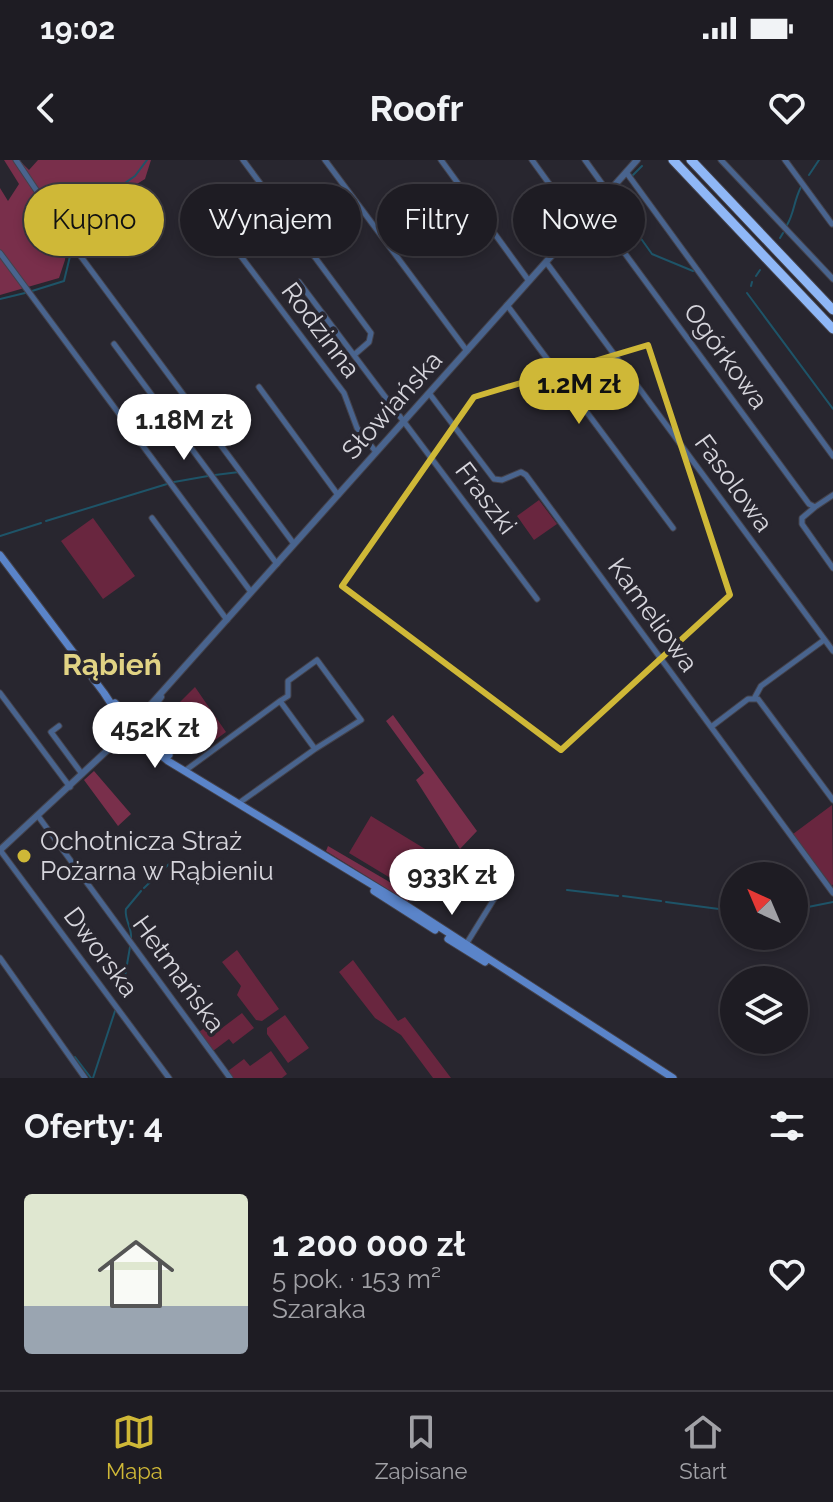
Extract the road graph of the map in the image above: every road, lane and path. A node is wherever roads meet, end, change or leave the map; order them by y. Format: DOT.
graph roads {
  1 [pos="16,160"];
  2 [pos="243,160"];
  3 [pos="325,160"];
  4 [pos="441,160"];
  5 [pos="532,160"];
  6 [pos="585,160"];
  7 [pos="637,160"];
  8 [pos="673,160"];
  9 [pos="691,160"];
  10 [pos="721,160"];
  11 [pos="785,160"];
  12 [pos="626,172"];
  13 [pos="549,184"];
  14 [pos="602,184"];
  15 [pos="615,184"];
  16 [pos="832,224"];
  17 [pos="0,253"];
  18 [pos="241,256"];
  19 [pos="551,256"];
  20 [pos="627,256"];
  21 [pos="546,262"];
  22 [pos="833,279"];
  23 [pos="529,281"];
  24 [pos="299,282"];
  25 [pos="507,305"];
  26 [pos="833,310"];
  27 [pos="833,329"];
  28 [pos="114,344"];
  29 [pos="467,351"];
  30 [pos="354,355"];
  31 [pos="259,387"];
  32 [pos="429,393"];
  33 [pos="403,421"];
  34 [pos="376,452"];
  35 [pos="833,456"];
  36 [pos="338,495"];
  37 [pos="833,495"];
  38 [pos="815,507"];
  39 [pos="152,518"];
  40 [pos="673,528"];
  41 [pos="294,544"];
  42 [pos="0,555"];
  43 [pos="277,564"];
  44 [pos="833,568"];
  45 [pos="251,592"];
  46 [pos="537,599"];
  47 [pos="227,620"];
  48 [pos="824,640"];
  49 [pos="833,651"];
  50 [pos="177,676"];
  51 [pos="0,693"];
  52 [pos="104,693"];
  53 [pos="755,697"];
  54 [pos="280,701"];
  55 [pos="136,720"];
  56 [pos="146,724"];
  57 [pos="59,726"];
  58 [pos="711,727"];
  59 [pos="134,735"];
  60 [pos="315,749"];
  61 [pos="186,770"];
  62 [pos="82,775"];
  63 [pos="70,787"];
  64 [pos="833,800"];
  65 [pos="239,803"];
  66 [pos="38,816"];
  67 [pos="0,850"];
  68 [pos="502,875"];
  69 [pos="833,893"];
  70 [pos="465,946"];
  71 [pos="0,958"];
  72 [pos="85,1078"];
  73 [pos="169,1078"];
  74 [pos="230,1078"];
  75 [pos="673,1078"];
  1 -- 41 [label="street"];
  2 -- 30 [label="street"];
  3 -- 29 [label="street"];
  4 -- 23 [label="street"];
  5 -- 13 [label="street"];
  6 -- 14 [label="street"];
  7 -- 12 [label="street, Słowiańska"];
  8 -- 27 [label="highway"];
  9 -- 26 [label="highway"];
  10 -- 22 [label="street"];
  11 -- 16 [label="street"];
  12 -- 15 [label="street, Słowiańska"];
  12 -- 35 [label="street"];
  17 -- 45 [label="street"];
  18 -- 34 [label="street, Rodzinna"];
  19 -- 21 [label="street, Słowiańska"];
  20 -- 38 [label="street, Ogórkowa"];
  21 -- 23 [label="street, Słowiańska"];
  21 -- 48 [label="street, Fasolowa"];
  23 -- 25 [label="street, Słowiańska"];
  24 -- 30 [label="street, Fraszki"];
  25 -- 29 [label="street, Słowiańska"];
  25 -- 40 [label="street"];
  28 -- 43 [label="street"];
  29 -- 32 [label="street, Słowiańska"];
  30 -- 33 [label="street, Fraszki"];
  31 -- 36 [label="street"];
  32 -- 33 [label="street, Słowiańska"];
  32 -- 58 [label="street, Kameliowa"];
  33 -- 34 [label="street, Słowiańska"];
  33 -- 46 [label="street, Fraszki"];
  34 -- 36 [label="street, Słowiańska"];
  36 -- 41 [label="street, Słowiańska"];
  37 -- 38 [label="street"];
  38 -- 44 [label="street"];
  39 -- 47 [label="street"];
  41 -- 43 [label="street, Słowiańska"];
  42 -- 52 [label="main road"];
  43 -- 45 [label="street, Słowiańska"];
  45 -- 47 [label="street, Słowiańska"];
  47 -- 50 [label="street, Słowiańska"];
  48 -- 49 [label="street, Fasolowa"];
  48 -- 53 [label="street"];
  50 -- 55 [label="street, Słowiańska"];
  50 -- 56 [label="street, Słowiańska"];
  51 -- 63 [label="street"];
  52 -- 55 [label="main road"];
  52 -- 59 [label="main road"];
  53 -- 58 [label="street"];
  53 -- 64 [label="street"];
  54 -- 60 [label="street"];
  54 -- 60 [label="street"];
  54 -- 61 [label="street"];
  55 -- 56 [label="main road"];
  55 -- 59 [label="main road"];
  56 -- 59 [label="main road"];
  57 -- 62 [label="street"];
  58 -- 69 [label="street, Kameliowa"];
  59 -- 61 [label="main road"];
  59 -- 62 [label="street"];
  60 -- 65 [label="street"];
  61 -- 65 [label="main road"];
  62 -- 63 [label="street"];
  63 -- 66 [label="street"];
  65 -- 70 [label="main road"];
  66 -- 67 [label="street"];
  66 -- 74 [label="street, Hetmańska"];
  67 -- 73 [label="street, Dworska"];
  68 -- 70 [label="street"];
  70 -- 75 [label="main road"];
  71 -- 72 [label="street"];
}
